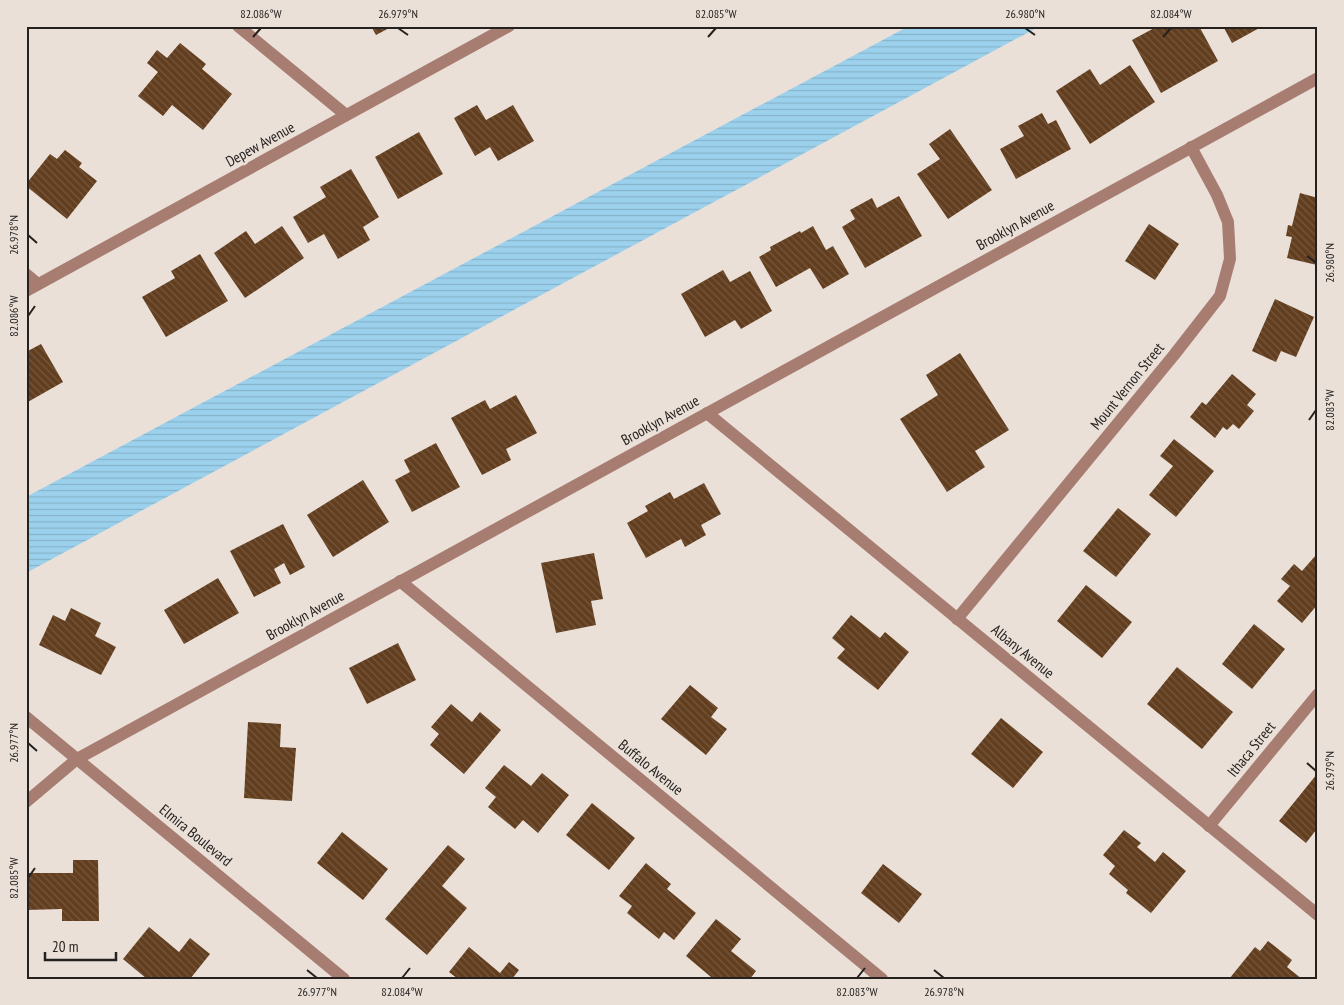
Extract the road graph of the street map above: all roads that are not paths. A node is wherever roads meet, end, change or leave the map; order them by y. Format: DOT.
graph roads {
  1 [pos="238,26"];
  2 [pos="509,26"];
  3 [pos="1318,78"];
  4 [pos="346,115"];
  5 [pos="1191,147"];
  6 [pos="26,274"];
  7 [pos="38,284"];
  8 [pos="26,291"];
  9 [pos="707,413"];
  10 [pos="400,581"];
  11 [pos="957,618"];
  12 [pos="1318,694"];
  13 [pos="26,717"];
  14 [pos="77,759"];
  15 [pos="26,802"];
  16 [pos="1209,826"];
  17 [pos="1318,916"];
  18 [pos="344,979"];
  19 [pos="882,979"];
  1 -- 4 [label="street"];
  2 -- 4 [label="street, Depew Avenue"];
  3 -- 5 [label="street, Brooklyn Avenue"];
  4 -- 7 [label="street, Depew Avenue"];
  5 -- 9 [label="street, Brooklyn Avenue"];
  5 -- 11 [label="street, Mount Vernon Street"];
  6 -- 7 [label="street"];
  7 -- 8 [label="street, Depew Avenue"];
  9 -- 10 [label="street, Brooklyn Avenue"];
  9 -- 11 [label="street, Albany Avenue"];
  10 -- 14 [label="street, Brooklyn Avenue"];
  10 -- 19 [label="street, Buffalo Avenue"];
  11 -- 16 [label="street, Albany Avenue"];
  12 -- 16 [label="street, Ithaca Street"];
  13 -- 14 [label="street, Elmira Boulevard"];
  14 -- 15 [label="street, Brooklyn Avenue"];
  14 -- 18 [label="street, Elmira Boulevard"];
  16 -- 17 [label="street, Albany Avenue"];
}
